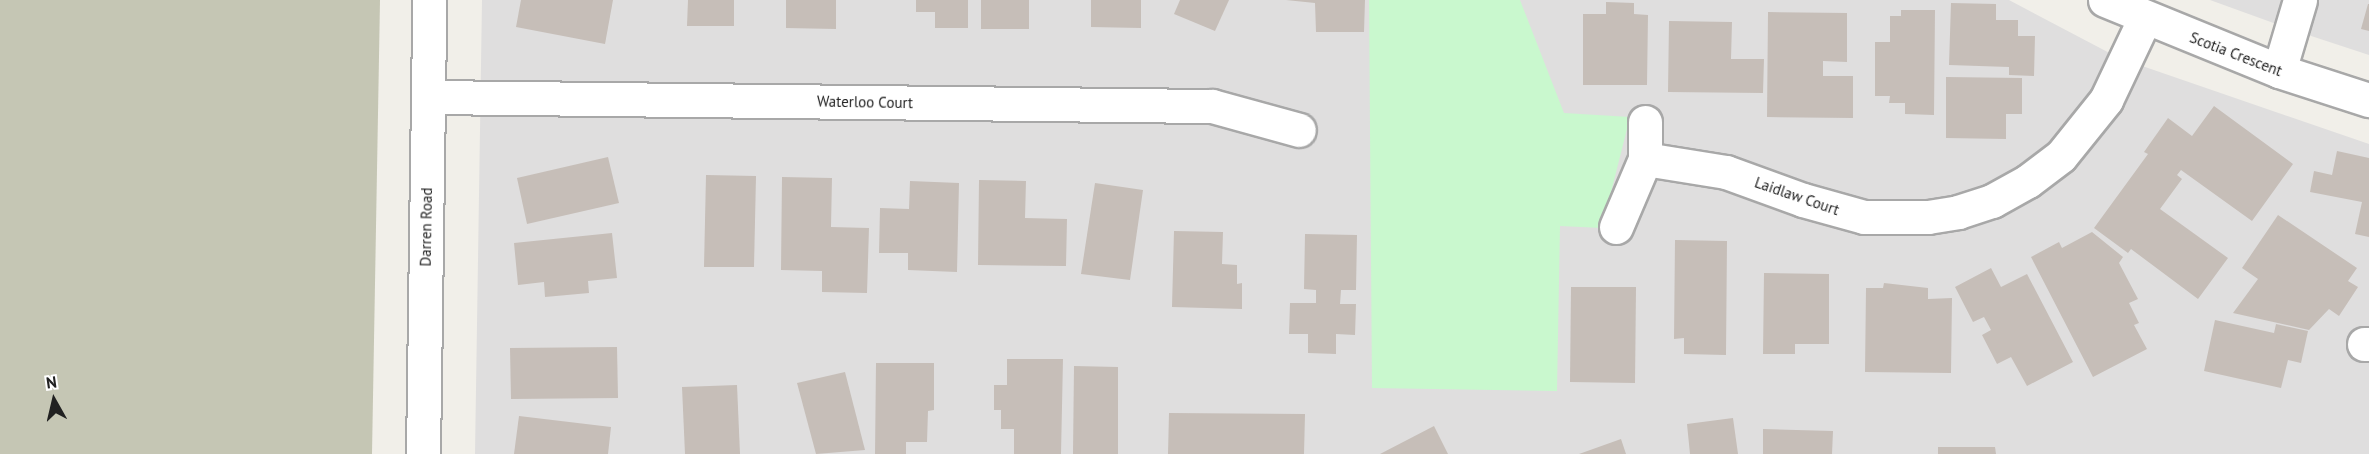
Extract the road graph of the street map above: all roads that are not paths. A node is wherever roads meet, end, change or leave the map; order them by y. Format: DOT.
graph roads {
  1 [pos="429,0"];
  2 [pos="2105,0"];
  3 [pos="2300,0"];
  4 [pos="2145,18"];
  5 [pos="2279,71"];
  6 [pos="428,97"];
  7 [pos="2369,100"];
  8 [pos="1644,122"];
  9 [pos="1299,130"];
  10 [pos="1645,159"];
  11 [pos="1616,227"];
  12 [pos="423,454"];
  1 -- 6 [label="street, Darren Road"];
  2 -- 4 [label="street, Scotia Crescent"];
  3 -- 5 [label="street"];
  4 -- 5 [label="street, Scotia Crescent"];
  4 -- 10 [label="street, Laidlaw Court"];
  5 -- 7 [label="street, Scotia Crescent"];
  6 -- 9 [label="street, Waterloo Court"];
  6 -- 12 [label="street, Darren Road"];
  8 -- 10 [label="street"];
  10 -- 11 [label="street"];
}
